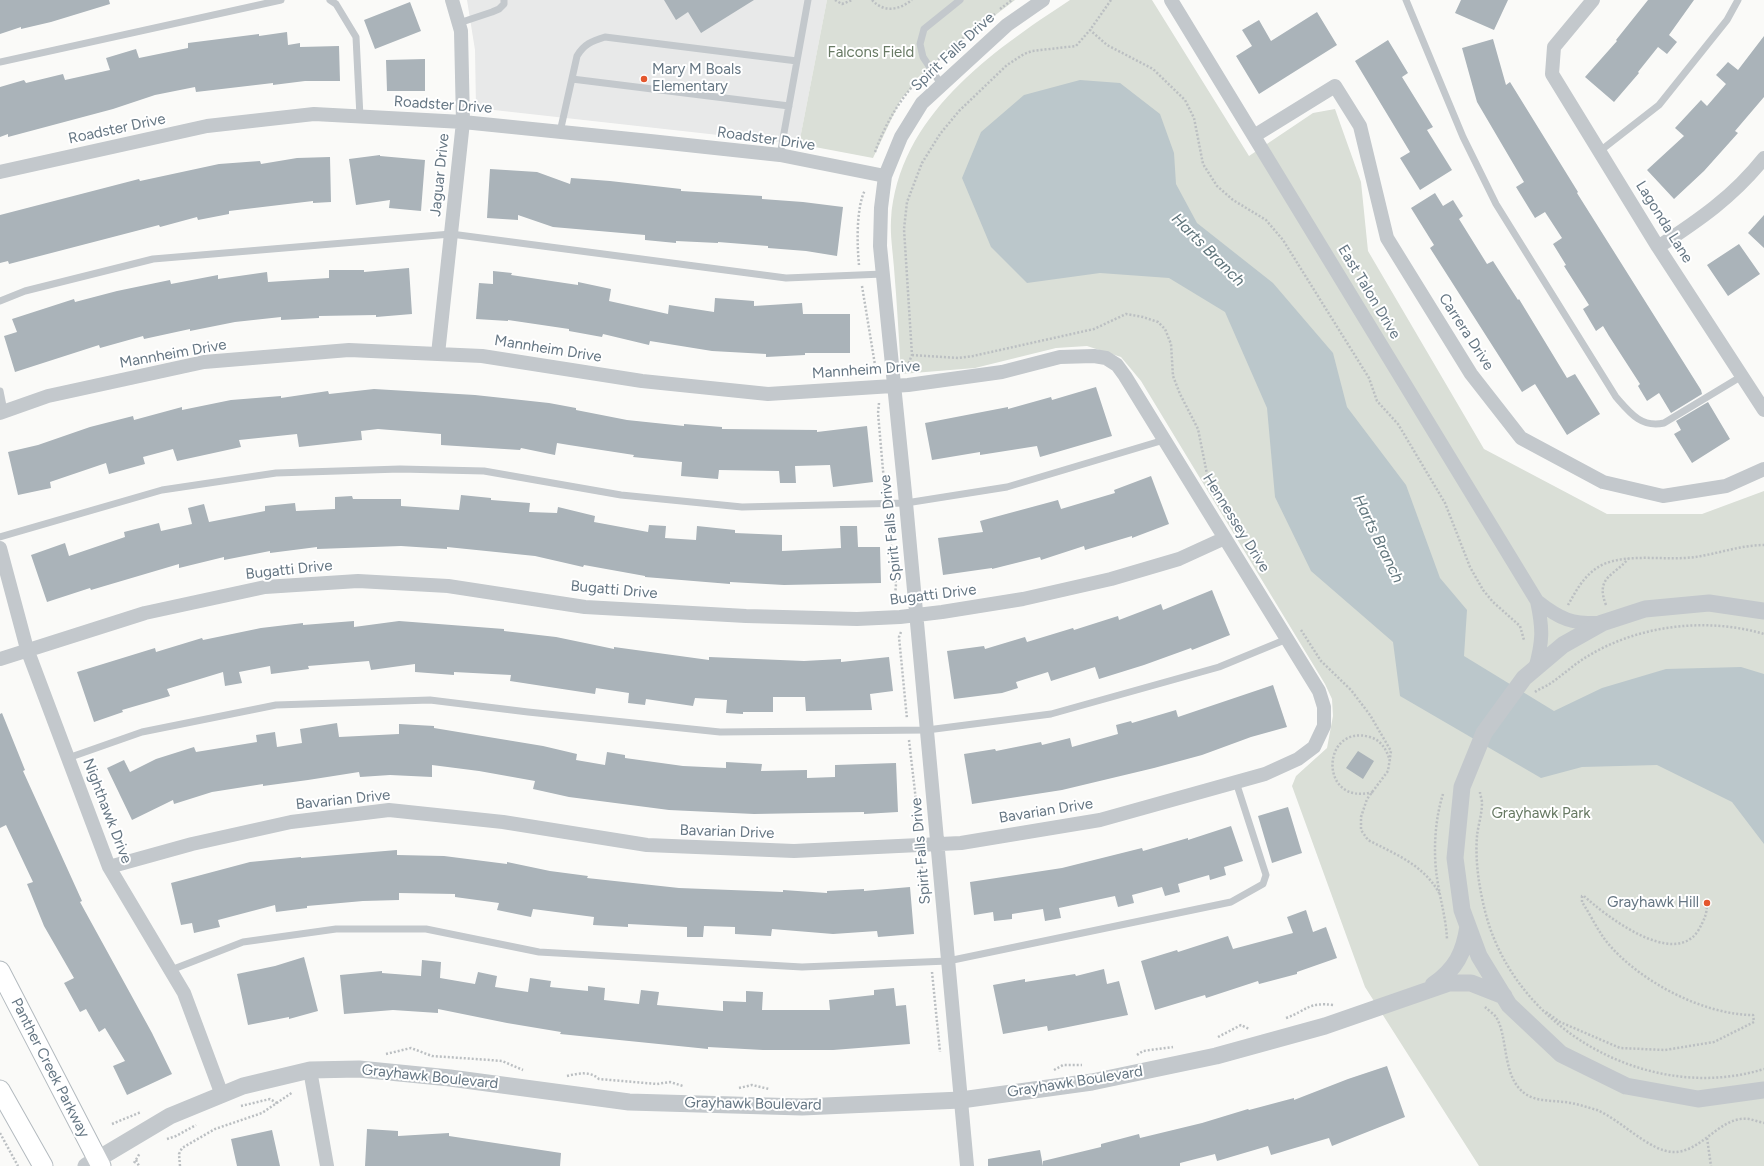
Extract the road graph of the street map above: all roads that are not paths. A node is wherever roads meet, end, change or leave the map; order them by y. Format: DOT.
graph roads {
  1 [pos="281,0"];
  2 [pos="330,0"];
  3 [pos="452,0"];
  4 [pos="504,0"];
  5 [pos="808,0"];
  6 [pos="960,0"];
  7 [pos="1043,0"];
  8 [pos="1171,0"];
  9 [pos="1406,0"];
  10 [pos="1594,0"];
  11 [pos="1738,0"];
  12 [pos="458,23"];
  13 [pos="797,61"];
  14 [pos="0,62"];
  15 [pos="572,79"];
  16 [pos="941,84"];
  17 [pos="789,106"];
  18 [pos="360,117"];
  19 [pos="463,122"];
  20 [pos="560,132"];
  21 [pos="1254,136"];
  22 [pos="1600,151"];
  23 [pos="780,155"];
  24 [pos="1764,158"];
  25 [pos="0,172"];
  26 [pos="885,176"];
  27 [pos="451,234"];
  28 [pos="1658,247"];
  29 [pos="883,274"];
  30 [pos="0,301"];
  31 [pos="438,354"];
  32 [pos="1094,356"];
  33 [pos="1742,376"];
  34 [pos="894,385"];
  35 [pos="0,390"];
  36 [pos="1764,410"];
  37 [pos="2,412"];
  38 [pos="1164,440"];
  39 [pos="1764,469"];
  40 [pos="906,503"];
  41 [pos="0,537"];
  42 [pos="1225,538"];
  43 [pos="0,548"];
  44 [pos="1537,601"];
  45 [pos="1764,610"];
  46 [pos="917,615"];
  47 [pos="1607,622"];
  48 [pos="1287,639"];
  49 [pos="27,649"];
  50 [pos="0,659"];
  51 [pos="1530,673"];
  52 [pos="1324,726"];
  53 [pos="927,730"];
  54 [pos="68,758"];
  55 [pos="1236,782"];
  56 [pos="938,844"];
  57 [pos="109,867"];
  58 [pos="1468,926"];
  59 [pos="948,961"];
  60 [pos="171,970"];
  61 [pos="0,971"];
  62 [pos="1428,989"];
  63 [pos="1504,996"];
  64 [pos="310,1070"];
  65 [pos="0,1090"];
  66 [pos="1764,1090"];
  67 [pos="222,1095"];
  68 [pos="961,1100"];
  69 [pos="94,1164"];
  70 [pos="43,1166"];
  71 [pos="327,1166"];
  72 [pos="967,1166"];
  1 -- 14 [label="lane"];
  2 -- 18 [label="lane"];
  3 -- 12 [label="street, Jaguar Drive"];
  4 -- 12 [label="lane"];
  5 -- 13 [label="lane"];
  6 -- 16 [label="lane"];
  7 -- 16 [label="street, Spirit Falls Drive"];
  8 -- 21 [label="street, East Talon Drive"];
  9 -- 33 [label="lane"];
  10 -- 22 [label="street, Lagonda Lane"];
  11 -- 22 [label="lane"];
  12 -- 19 [label="street, Jaguar Drive"];
  13 -- 15 [label="lane"];
  13 -- 17 [label="lane"];
  15 -- 17 [label="lane"];
  15 -- 20 [label="lane"];
  16 -- 26 [label="street, Spirit Falls Drive"];
  17 -- 23 [label="lane"];
  18 -- 19 [label="street, Roadster Drive"];
  18 -- 25 [label="street, Roadster Drive"];
  19 -- 20 [label="street, Roadster Drive"];
  19 -- 27 [label="street, Jaguar Drive"];
  20 -- 23 [label="street, Roadster Drive"];
  21 -- 39 [label="street, Carrera Drive"];
  21 -- 44 [label="street, East Talon Drive"];
  22 -- 28 [label="street, Lagonda Lane"];
  23 -- 26 [label="street, Roadster Drive"];
  24 -- 28 [label="street"];
  26 -- 29 [label="street, Spirit Falls Drive"];
  27 -- 29 [label="lane"];
  27 -- 30 [label="lane"];
  27 -- 31 [label="street, Jaguar Drive"];
  28 -- 33 [label="street, Lagonda Lane"];
  29 -- 34 [label="street, Spirit Falls Drive"];
  31 -- 34 [label="street, Mannheim Drive"];
  31 -- 37 [label="street, Mannheim Drive"];
  32 -- 34 [label="street, Mannheim Drive"];
  32 -- 38 [label="street, Hennessey Drive"];
  33 -- 36 [label="street, Lagonda Lane"];
  34 -- 40 [label="street, Spirit Falls Drive"];
  35 -- 37 [label="lane"];
  38 -- 40 [label="lane"];
  38 -- 42 [label="street, Hennessey Drive"];
  40 -- 41 [label="lane"];
  40 -- 46 [label="street, Spirit Falls Drive"];
  42 -- 46 [label="street, Bugatti Drive"];
  42 -- 48 [label="street, Hennessey Drive"];
  43 -- 49 [label="street, Nighthawk Drive"];
  44 -- 47 [label="street, East Talon Drive"];
  44 -- 51 [label="street, East Talon Drive"];
  45 -- 47 [label="street"];
  46 -- 49 [label="street, Bugatti Drive"];
  46 -- 53 [label="street, Spirit Falls Drive"];
  47 -- 51 [label="street"];
  48 -- 52 [label="street, Hennessey Drive"];
  48 -- 53 [label="lane"];
  49 -- 50 [label="street, Bugatti Drive"];
  49 -- 54 [label="street, Nighthawk Drive"];
  51 -- 58 [label="street"];
  52 -- 55 [label="street, Bavarian Drive"];
  53 -- 54 [label="lane"];
  53 -- 56 [label="street, Spirit Falls Drive"];
  54 -- 57 [label="street, Nighthawk Drive"];
  55 -- 56 [label="street, Bavarian Drive"];
  55 -- 59 [label="lane"];
  56 -- 57 [label="street, Bavarian Drive"];
  56 -- 59 [label="street, Spirit Falls Drive"];
  57 -- 60 [label="street, Nighthawk Drive"];
  58 -- 62 [label="street, Grayhawk Boulevard"];
  58 -- 63 [label="street"];
  59 -- 60 [label="lane"];
  59 -- 68 [label="street, Spirit Falls Drive"];
  60 -- 67 [label="street, Nighthawk Drive"];
  61 -- 69 [label="main road, Panther Creek Parkway"];
  62 -- 63 [label="street, Grayhawk Boulevard"];
  62 -- 68 [label="street, Grayhawk Boulevard"];
  63 -- 66 [label="street"];
  64 -- 67 [label="street, Grayhawk Boulevard"];
  64 -- 68 [label="street, Grayhawk Boulevard"];
  64 -- 71 [label="street"];
  65 -- 70 [label="main road"];
  67 -- 69 [label="street, Grayhawk Boulevard"];
  68 -- 72 [label="street, Spirit Falls Drive"];
}
